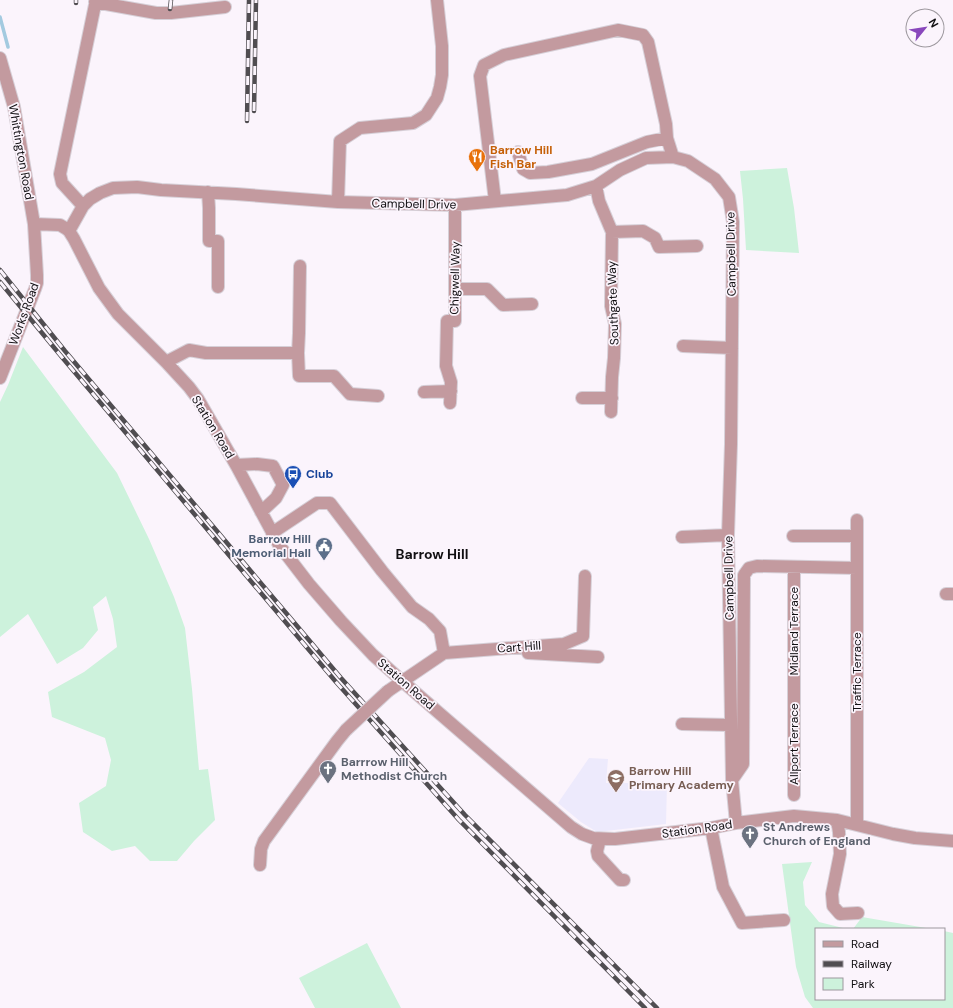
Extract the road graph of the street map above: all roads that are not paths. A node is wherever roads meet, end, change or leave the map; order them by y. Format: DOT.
graph roads {
  1 [pos="437,0"];
  2 [pos="96,1"];
  3 [pos="225,7"];
  4 [pos="0,58"];
  5 [pos="667,138"];
  6 [pos="518,152"];
  7 [pos="674,157"];
  8 [pos="596,186"];
  9 [pos="208,192"];
  10 [pos="338,202"];
  11 [pos="496,202"];
  12 [pos="456,205"];
  13 [pos="83,206"];
  14 [pos="34,224"];
  15 [pos="69,231"];
  16 [pos="612,232"];
  17 [pos="697,246"];
  18 [pos="300,266"];
  19 [pos="218,287"];
  20 [pos="455,289"];
  21 [pos="532,304"];
  22 [pos="683,346"];
  23 [pos="732,348"];
  24 [pos="298,354"];
  25 [pos="166,362"];
  26 [pos="0,378"];
  27 [pos="424,392"];
  28 [pos="378,396"];
  29 [pos="582,398"];
  30 [pos="612,398"];
  31 [pos="611,412"];
  32 [pos="236,465"];
  33 [pos="261,512"];
  34 [pos="857,520"];
  35 [pos="272,533"];
  36 [pos="728,535"];
  37 [pos="793,536"];
  38 [pos="857,536"];
  39 [pos="682,537"];
  40 [pos="794,567"];
  41 [pos="857,568"];
  42 [pos="585,576"];
  43 [pos="479,650"];
  44 [pos="444,652"];
  45 [pos="598,657"];
  46 [pos="402,681"];
  47 [pos="793,694"];
  48 [pos="682,724"];
  49 [pos="731,725"];
  50 [pos="732,780"];
  51 [pos="794,795"];
  52 [pos="837,820"];
  53 [pos="736,823"];
  54 [pos="857,825"];
  55 [pos="711,828"];
  56 [pos="600,839"];
  57 [pos="953,841"];
  58 [pos="260,865"];
  59 [pos="624,880"];
  60 [pos="858,913"];
  61 [pos="784,920"];
  1 -- 10 [label="street"];
  2 -- 3 [label="street"];
  2 -- 13 [label="street"];
  4 -- 14 [label="street, Whittington Road"];
  5 -- 6 [label="street"];
  5 -- 7 [label="street"];
  5 -- 11 [label="street"];
  7 -- 8 [label="street, Campbell Drive"];
  7 -- 23 [label="street, Campbell Drive"];
  8 -- 11 [label="street, Campbell Drive"];
  8 -- 16 [label="street, Southgate Way"];
  9 -- 10 [label="street, Campbell Drive"];
  9 -- 13 [label="street, Campbell Drive"];
  9 -- 19 [label="street"];
  10 -- 12 [label="street, Campbell Drive"];
  11 -- 12 [label="street, Campbell Drive"];
  12 -- 20 [label="street, Chigwell Way"];
  13 -- 15 [label="street, Campbell Drive"];
  14 -- 15 [label="street"];
  14 -- 26 [label="street, Works Road"];
  15 -- 25 [label="street, Station Road"];
  16 -- 17 [label="street"];
  16 -- 30 [label="street, Southgate Way"];
  18 -- 24 [label="street"];
  20 -- 21 [label="street"];
  20 -- 27 [label="street, Chigwell Way"];
  22 -- 23 [label="street"];
  23 -- 36 [label="street, Campbell Drive"];
  24 -- 25 [label="street"];
  24 -- 28 [label="street"];
  25 -- 32 [label="street, Station Road"];
  29 -- 30 [label="street"];
  30 -- 31 [label="street, Southgate Way"];
  32 -- 33 [label="street, Station Road"];
  32 -- 33 [label="street"];
  33 -- 35 [label="street, Station Road"];
  34 -- 38 [label="street, Traffic Terrace"];
  35 -- 44 [label="street"];
  35 -- 46 [label="street, Station Road"];
  36 -- 39 [label="street"];
  36 -- 49 [label="street, Campbell Drive"];
  37 -- 38 [label="street"];
  38 -- 41 [label="street, Traffic Terrace"];
  40 -- 41 [label="street"];
  40 -- 47 [label="street, Midland Terrace"];
  40 -- 50 [label="street"];
  41 -- 54 [label="street, Traffic Terrace"];
  42 -- 43 [label="street, Cart Hill"];
  43 -- 44 [label="street, Cart Hill"];
  43 -- 45 [label="street"];
  44 -- 46 [label="street"];
  46 -- 56 [label="street, Station Road"];
  46 -- 58 [label="street, bridge"];
  47 -- 51 [label="street, Allport Terrace"];
  48 -- 49 [label="street"];
  49 -- 50 [label="street, Campbell Drive"];
  50 -- 53 [label="street, Campbell Drive"];
  52 -- 53 [label="street, Station Road"];
  52 -- 54 [label="street, Station Road"];
  52 -- 60 [label="street"];
  53 -- 55 [label="street, Station Road"];
  54 -- 57 [label="street, Station Road"];
  55 -- 56 [label="street, Station Road"];
  55 -- 61 [label="street"];
  56 -- 59 [label="street"];
}
